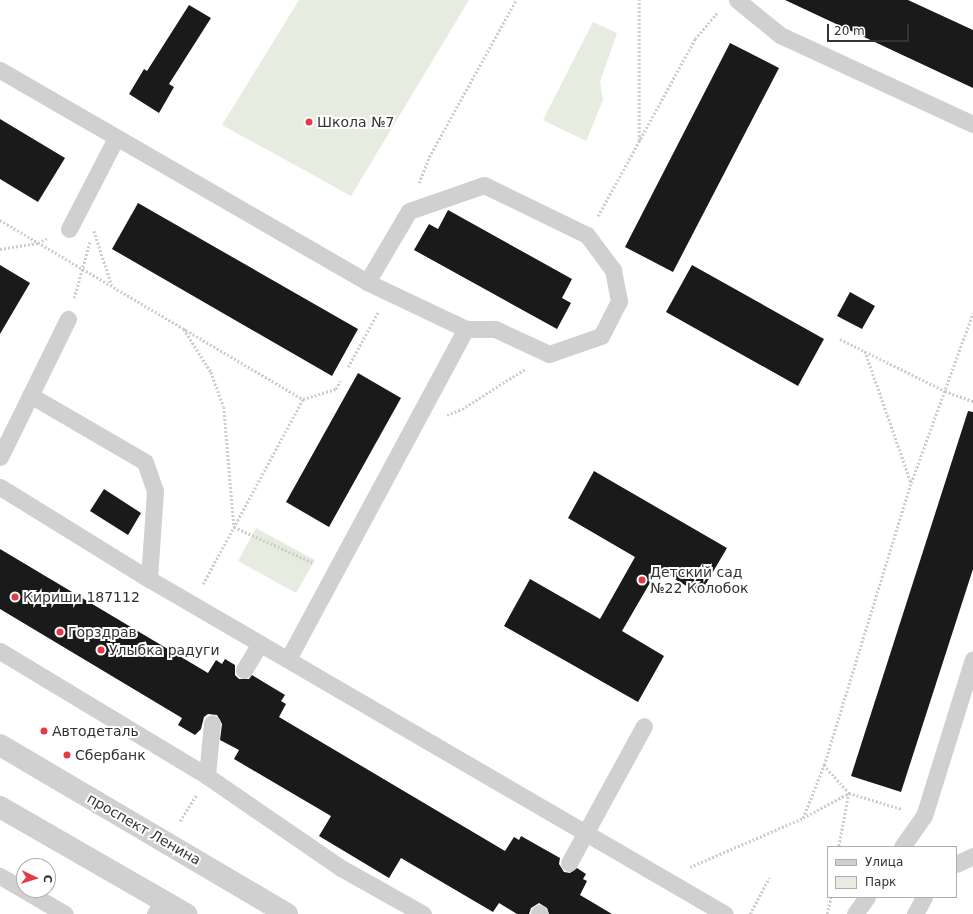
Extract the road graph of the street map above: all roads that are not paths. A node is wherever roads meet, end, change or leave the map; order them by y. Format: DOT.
graph roads {
  1 [pos="737,0"];
  2 [pos="0,70"];
  3 [pos="973,124"];
  4 [pos="116,138"];
  5 [pos="69,229"];
  6 [pos="367,282"];
  7 [pos="68,319"];
  8 [pos="466,329"];
  9 [pos="30,395"];
  10 [pos="0,457"];
  11 [pos="0,487"];
  12 [pos="149,579"];
  13 [pos="260,643"];
  14 [pos="0,651"];
  15 [pos="973,659"];
  16 [pos="288,660"];
  17 [pos="244,670"];
  18 [pos="212,723"];
  19 [pos="644,726"];
  20 [pos="0,745"];
  21 [pos="207,776"];
  22 [pos="0,807"];
  23 [pos="586,835"];
  24 [pos="903,846"];
  25 [pos="973,856"];
  26 [pos="569,864"];
  27 [pos="957,864"];
  28 [pos="0,876"];
  29 [pos="866,898"];
  30 [pos="923,898"];
  31 [pos="159,907"];
  32 [pos="65,914"];
  33 [pos="186,914"];
  34 [pos="287,914"];
  35 [pos="423,914"];
  36 [pos="725,914"];
  37 [pos="855,914"];
  38 [pos="915,914"];
  1 -- 3 [label="lane"];
  2 -- 4 [label="lane"];
  4 -- 5 [label="lane"];
  4 -- 6 [label="lane"];
  6 -- 8 [label="lane"];
  6 -- 8 [label="lane"];
  7 -- 9 [label="lane"];
  8 -- 16 [label="lane"];
  9 -- 10 [label="lane"];
  9 -- 12 [label="lane"];
  11 -- 12 [label="lane"];
  12 -- 13 [label="lane"];
  13 -- 16 [label="lane"];
  13 -- 17 [label="lane"];
  14 -- 21 [label="lane"];
  15 -- 24 [label="lane"];
  16 -- 23 [label="lane"];
  18 -- 21 [label="lane"];
  19 -- 23 [label="lane"];
  20 -- 34 [label="street, проспект Ленина"];
  21 -- 35 [label="lane"];
  22 -- 31 [label="street"];
  23 -- 26 [label="lane"];
  23 -- 36 [label="lane"];
  25 -- 27 [label="lane"];
  28 -- 32 [label="lane"];
  29 -- 37 [label="lane"];
  30 -- 38 [label="lane"];
  31 -- 33 [label="street"];
}
